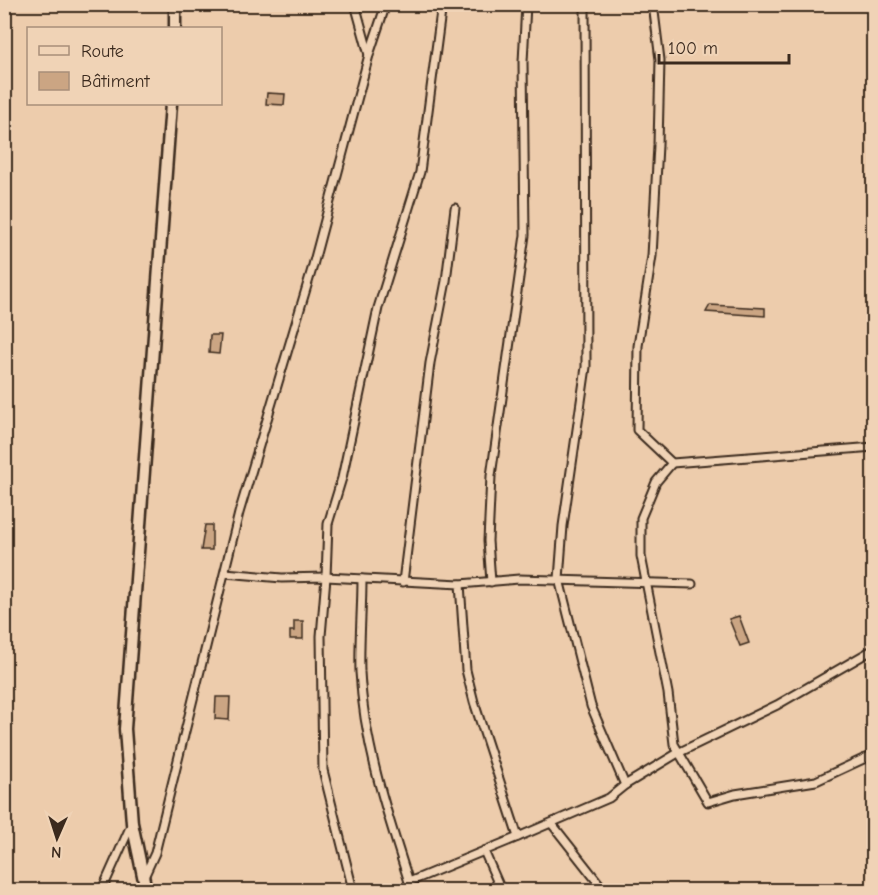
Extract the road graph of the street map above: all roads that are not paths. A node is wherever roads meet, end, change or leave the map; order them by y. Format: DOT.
graph roads {
  1 [pos="175,4"];
  2 [pos="355,4"];
  3 [pos="386,4"];
  4 [pos="442,4"];
  5 [pos="526,4"];
  6 [pos="585,4"];
  7 [pos="653,4"];
  8 [pos="175,27"];
  9 [pos="369,55"];
  10 [pos="171,105"];
  11 [pos="455,208"];
  12 [pos="873,447"];
  13 [pos="672,463"];
  14 [pos="225,573"];
  15 [pos="326,578"];
  16 [pos="362,579"];
  17 [pos="559,579"];
  18 [pos="404,582"];
  19 [pos="491,582"];
  20 [pos="460,584"];
  21 [pos="644,584"];
  22 [pos="692,584"];
  23 [pos="873,649"];
  24 [pos="678,753"];
  25 [pos="873,754"];
  26 [pos="625,785"];
  27 [pos="132,823"];
  28 [pos="552,824"];
  29 [pos="518,837"];
  30 [pos="484,851"];
  31 [pos="144,876"];
  32 [pos="409,882"];
  33 [pos="102,891"];
  34 [pos="146,891"];
  35 [pos="353,891"];
  36 [pos="411,891"];
  37 [pos="501,891"];
  38 [pos="604,891"];
  1 -- 8 [label="main road"];
  2 -- 9 [label="street"];
  3 -- 9 [label="street"];
  4 -- 15 [label="street"];
  5 -- 19 [label="street"];
  6 -- 17 [label="street"];
  7 -- 13 [label="street"];
  9 -- 14 [label="street"];
  10 -- 27 [label="main road"];
  11 -- 18 [label="street"];
  12 -- 13 [label="street"];
  13 -- 21 [label="street"];
  14 -- 15 [label="street"];
  14 -- 31 [label="street"];
  15 -- 16 [label="street"];
  15 -- 35 [label="street"];
  16 -- 18 [label="street"];
  16 -- 32 [label="street"];
  17 -- 19 [label="street"];
  17 -- 21 [label="street"];
  17 -- 26 [label="street"];
  18 -- 20 [label="street"];
  19 -- 20 [label="street"];
  20 -- 29 [label="street"];
  21 -- 22 [label="street"];
  21 -- 24 [label="street"];
  23 -- 24 [label="street"];
  24 -- 25 [label="street"];
  24 -- 26 [label="street"];
  26 -- 28 [label="street"];
  27 -- 31 [label="main road"];
  27 -- 33 [label="street"];
  28 -- 29 [label="street"];
  28 -- 38 [label="street"];
  29 -- 30 [label="street"];
  30 -- 32 [label="street"];
  30 -- 37 [label="street"];
  31 -- 34 [label="main road"];
  32 -- 36 [label="street"];
}
